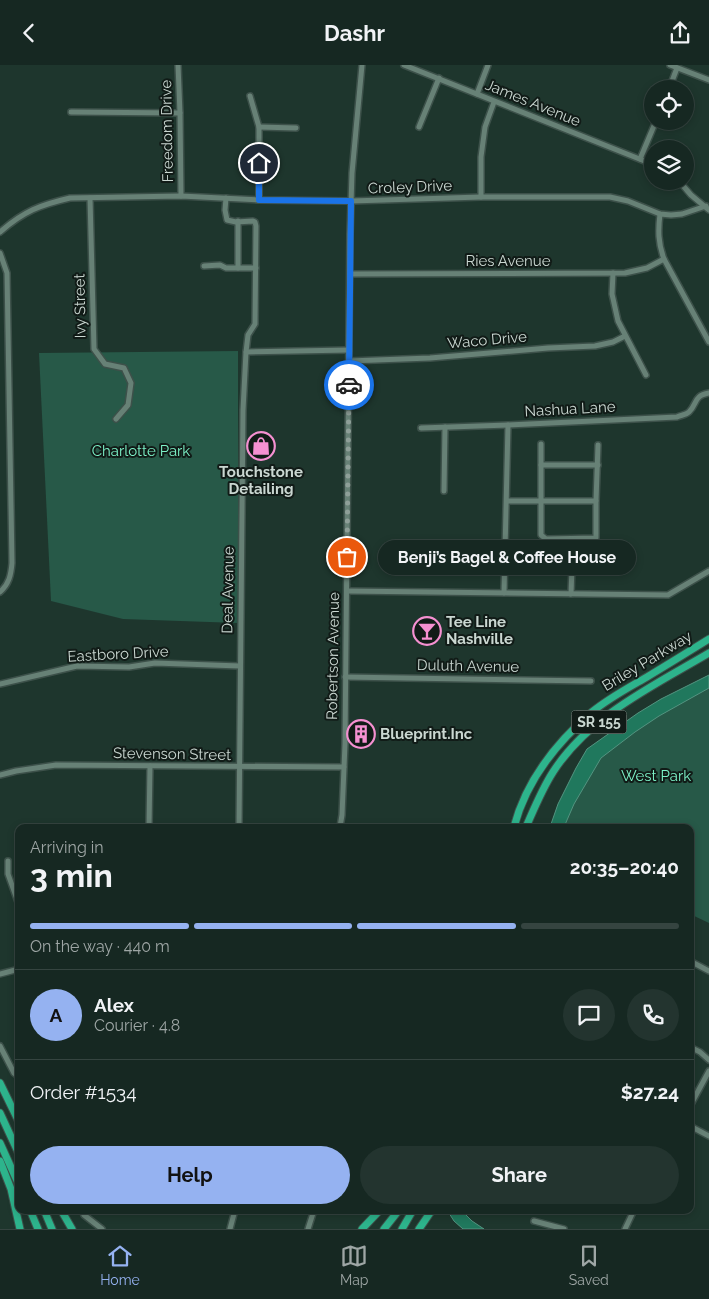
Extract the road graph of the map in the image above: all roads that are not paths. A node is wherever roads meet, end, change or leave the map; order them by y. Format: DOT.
graph roads {
  1 [pos="178,65"];
  2 [pos="362,65"];
  3 [pos="404,65"];
  4 [pos="488,65"];
  5 [pos="670,65"];
  6 [pos="678,68"];
  7 [pos="439,79"];
  8 [pos="673,80"];
  9 [pos="709,80"];
  10 [pos="478,94"];
  11 [pos="250,96"];
  12 [pos="494,102"];
  13 [pos="71,112"];
  14 [pos="180,113"];
  15 [pos="259,127"];
  16 [pos="419,127"];
  17 [pos="296,128"];
  18 [pos="652,130"];
  19 [pos="640,159"];
  20 [pos="644,161"];
  21 [pos="687,190"];
  22 [pos="181,196"];
  23 [pos="481,197"];
  24 [pos="90,198"];
  25 [pos="226,198"];
  26 [pos="259,200"];
  27 [pos="351,201"];
  28 [pos="708,208"];
  29 [pos="660,214"];
  30 [pos="238,221"];
  31 [pos="0,232"];
  32 [pos="0,253"];
  33 [pos="664,259"];
  34 [pos="204,266"];
  35 [pos="238,268"];
  36 [pos="256,268"];
  37 [pos="614,273"];
  38 [pos="350,274"];
  39 [pos="625,336"];
  40 [pos="709,342"];
  41 [pos="350,350"];
  42 [pos="246,352"];
  43 [pos="349,361"];
  44 [pos="646,375"];
  45 [pos="709,393"];
  46 [pos="116,419"];
  47 [pos="508,425"];
  48 [pos="445,427"];
  49 [pos="421,428"];
  50 [pos="541,444"];
  51 [pos="598,445"];
  52 [pos="541,465"];
  53 [pos="598,465"];
  54 [pos="444,491"];
  55 [pos="507,501"];
  56 [pos="541,501"];
  57 [pos="596,501"];
  58 [pos="573,539"];
  59 [pos="709,571"];
  60 [pos="347,591"];
  61 [pos="0,592"];
  62 [pos="504,593"];
  63 [pos="571,594"];
  64 [pos="709,639"];
  65 [pos="709,653"];
  66 [pos="240,665"];
  67 [pos="345,677"];
  68 [pos="591,681"];
  69 [pos="0,684"];
  70 [pos="150,766"];
  71 [pos="240,767"];
  72 [pos="344,767"];
  73 [pos="0,775"];
  74 [pos="149,824"];
  75 [pos="239,824"];
  76 [pos="340,824"];
  77 [pos="515,824"];
  78 [pos="527,824"];
  79 [pos="8,861"];
  80 [pos="15,894"];
  81 [pos="694,963"];
  82 [pos="15,970"];
  83 [pos="709,971"];
  84 [pos="0,974"];
  85 [pos="0,1046"];
  86 [pos="694,1049"];
  87 [pos="709,1060"];
  88 [pos="709,1071"];
  89 [pos="15,1074"];
  90 [pos="0,1083"];
  91 [pos="694,1098"];
  92 [pos="0,1113"];
  93 [pos="15,1114"];
  94 [pos="694,1129"];
  95 [pos="709,1136"];
  96 [pos="0,1143"];
  97 [pos="15,1146"];
  98 [pos="0,1161"];
  99 [pos="15,1176"];
  100 [pos="15,1204"];
  101 [pos="18,1214"];
  102 [pos="32,1214"];
  103 [pos="46,1214"];
  104 [pos="63,1214"];
  105 [pos="84,1214"];
  106 [pos="235,1214"];
  107 [pos="313,1214"];
  108 [pos="376,1214"];
  109 [pos="396,1214"];
  110 [pos="411,1214"];
  111 [pos="430,1214"];
  112 [pos="632,1214"];
  113 [pos="534,1221"];
  114 [pos="20,1229"];
  115 [pos="38,1229"];
  116 [pos="52,1229"];
  117 [pos="72,1229"];
  118 [pos="102,1229"];
  119 [pos="230,1229"];
  120 [pos="308,1229"];
  121 [pos="362,1229"];
  122 [pos="384,1229"];
  123 [pos="402,1229"];
  124 [pos="420,1229"];
  125 [pos="564,1229"];
  126 [pos="625,1229"];
  1 -- 14 [label="street, Freedom Drive"];
  2 -- 27 [label="street, Robertson Avenue"];
  3 -- 7 [label="street, James Avenue"];
  4 -- 10 [label="street"];
  5 -- 6 [label="street"];
  6 -- 8 [label="street"];
  6 -- 9 [label="street"];
  7 -- 10 [label="street, James Avenue"];
  7 -- 16 [label="street"];
  10 -- 12 [label="street, James Avenue"];
  11 -- 15 [label="street"];
  12 -- 19 [label="street, James Avenue"];
  12 -- 23 [label="street"];
  13 -- 14 [label="street"];
  14 -- 22 [label="street, Freedom Drive"];
  15 -- 17 [label="street"];
  15 -- 26 [label="street"];
  18 -- 19 [label="street"];
  19 -- 20 [label="street, James Avenue"];
  21 -- 28 [label="street"];
  22 -- 24 [label="street, Croley Drive"];
  22 -- 25 [label="street, Croley Drive"];
  23 -- 27 [label="street, Croley Drive"];
  23 -- 29 [label="street, Croley Drive"];
  24 -- 31 [label="street, Croley Drive"];
  24 -- 46 [label="street, Ivy Street"];
  25 -- 26 [label="street, Croley Drive"];
  25 -- 30 [label="street"];
  26 -- 27 [label="street, Croley Drive"];
  27 -- 38 [label="street, Robertson Avenue"];
  28 -- 29 [label="street, Croley Drive"];
  29 -- 33 [label="street"];
  30 -- 35 [label="street"];
  30 -- 36 [label="street, Deal Avenue"];
  32 -- 61 [label="street"];
  33 -- 37 [label="street, Ries Avenue"];
  33 -- 40 [label="street"];
  34 -- 35 [label="street"];
  35 -- 36 [label="street"];
  36 -- 42 [label="street, Deal Avenue"];
  37 -- 38 [label="street, Ries Avenue"];
  37 -- 39 [label="street"];
  38 -- 41 [label="street, Robertson Avenue"];
  39 -- 43 [label="street, Waco Drive"];
  39 -- 44 [label="street"];
  41 -- 42 [label="street"];
  41 -- 43 [label="street, Robertson Avenue"];
  42 -- 66 [label="street, Deal Avenue"];
  43 -- 60 [label="street, Robertson Avenue"];
  45 -- 47 [label="street, Nashua Lane"];
  47 -- 48 [label="street, Nashua Lane"];
  47 -- 55 [label="street"];
  48 -- 49 [label="street, Nashua Lane"];
  48 -- 54 [label="street"];
  50 -- 52 [label="street"];
  51 -- 53 [label="street"];
  52 -- 53 [label="street"];
  52 -- 56 [label="street"];
  53 -- 57 [label="street"];
  55 -- 56 [label="street"];
  55 -- 62 [label="street"];
  56 -- 57 [label="street"];
  56 -- 58 [label="street"];
  57 -- 58 [label="street"];
  58 -- 63 [label="street"];
  59 -- 63 [label="street"];
  60 -- 62 [label="street"];
  60 -- 67 [label="street, Robertson Avenue"];
  62 -- 63 [label="street"];
  64 -- 77 [label="highway, Briley Parkway / SR 155"];
  65 -- 78 [label="highway, Briley Parkway / SR 155"];
  66 -- 69 [label="street, Eastboro Drive"];
  66 -- 71 [label="street, Deal Avenue"];
  67 -- 68 [label="street, Duluth Avenue"];
  67 -- 72 [label="street, Robertson Avenue"];
  70 -- 71 [label="street, Stevenson Street"];
  70 -- 73 [label="street, Stevenson Street"];
  70 -- 74 [label="street"];
  71 -- 72 [label="street, Stevenson Street"];
  71 -- 75 [label="street, Deal Avenue"];
  72 -- 76 [label="street, Robertson Avenue"];
  79 -- 80 [label="street"];
  81 -- 83 [label="street"];
  82 -- 84 [label="street"];
  85 -- 89 [label="street"];
  86 -- 87 [label="street"];
  88 -- 91 [label="street"];
  90 -- 93 [label="highway"];
  92 -- 97 [label="highway"];
  94 -- 95 [label="street"];
  96 -- 99 [label="highway"];
  98 -- 100 [label="highway"];
  101 -- 114 [label="highway"];
  102 -- 115 [label="highway"];
  103 -- 116 [label="highway"];
  104 -- 117 [label="highway"];
  105 -- 118 [label="street"];
  106 -- 119 [label="street"];
  107 -- 120 [label="street"];
  108 -- 121 [label="highway"];
  109 -- 122 [label="highway"];
  110 -- 123 [label="highway"];
  111 -- 124 [label="highway"];
  112 -- 126 [label="street"];
  113 -- 125 [label="street"];
}
